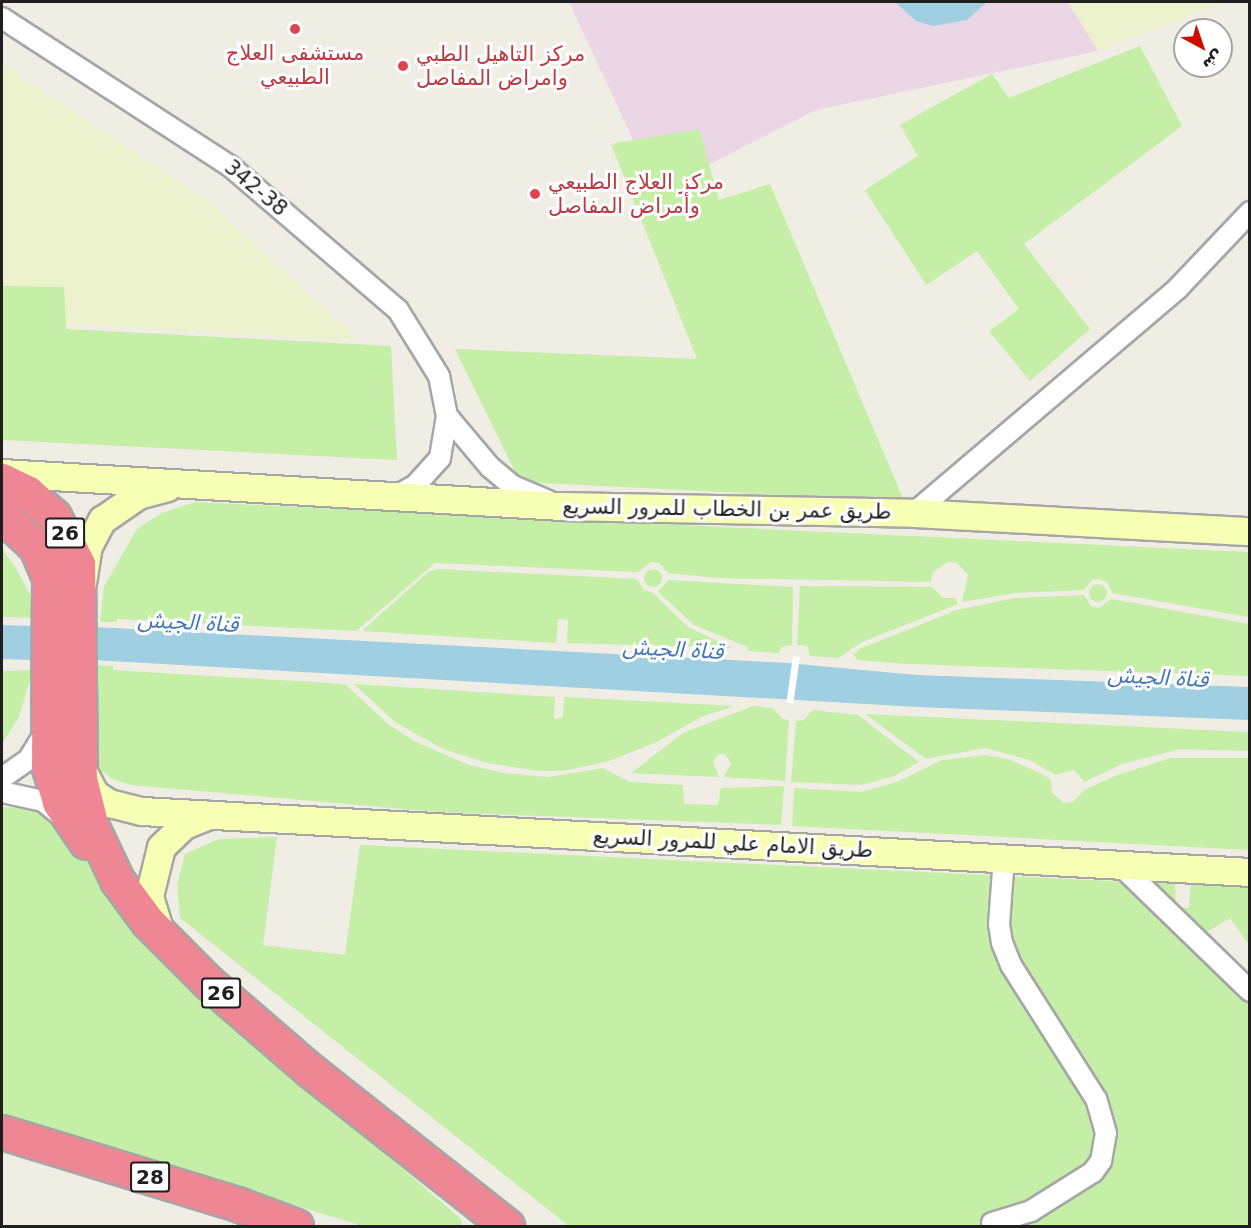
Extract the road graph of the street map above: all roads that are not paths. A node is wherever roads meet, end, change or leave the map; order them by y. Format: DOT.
graph roads {
  1 [pos="2,18"];
  2 [pos="1250,212"];
  3 [pos="447,416"];
  4 [pos="2,473"];
  5 [pos="2,480"];
  6 [pos="204,482"];
  7 [pos="395,495"];
  8 [pos="561,506"];
  9 [pos="914,513"];
  10 [pos="2,515"];
  11 [pos="1250,531"];
  12 [pos="70,611"];
  13 [pos="64,671"];
  14 [pos="47,726"];
  15 [pos="78,751"];
  16 [pos="2,778"];
  17 [pos="2,792"];
  18 [pos="216,814"];
  19 [pos="78,831"];
  20 [pos="1004,858"];
  21 [pos="1120,865"];
  22 [pos="1250,872"];
  23 [pos="131,901"];
  24 [pos="167,942"];
  25 [pos="1250,991"];
  26 [pos="2,1132"];
  27 [pos="993,1223"];
  28 [pos="297,1227"];
  29 [pos="507,1227"];
  1 -- 3 [label="street, 342-38"];
  2 -- 9 [label="street"];
  3 -- 7 [label="street"];
  3 -- 8 [label="street"];
  4 -- 6 [label="main road, طريق عمر بن الخطاب للمرور السريع / 26"];
  5 -- 12 [label="highway, طريق عمر بن الخطاب للمرور السريع / 26"];
  6 -- 7 [label="main road, طريق عمر بن الخطاب للمرور السريع / 26"];
  6 -- 12 [label="main road, طريق عمر بن الخطاب للمرور السريع / 26"];
  7 -- 8 [label="main road, طريق عمر بن الخطاب للمرور السريع / 26"];
  8 -- 9 [label="main road, طريق عمر بن الخطاب للمرور السريع / 26"];
  9 -- 11 [label="main road, طريق عمر بن الخطاب للمرور السريع / 26"];
  10 -- 12 [label="highway"];
  12 -- 13 [label="highway, طريق عمر بن الخطاب للمرور السريع / 26"];
  13 -- 14 [label="highway"];
  13 -- 15 [label="highway, طريق عمر بن الخطاب للمرور السريع / 26"];
  14 -- 16 [label="street"];
  14 -- 19 [label="highway"];
  15 -- 18 [label="main road, طريق الامام علي للمرور السريع"];
  15 -- 23 [label="highway, طريق عمر بن الخطاب للمرور السريع / 26"];
  17 -- 19 [label="street"];
  18 -- 20 [label="main road, طريق الامام علي للمرور السريع"];
  18 -- 24 [label="main road, طريق الامام علي للمرور السريع"];
  19 -- 23 [label="highway"];
  20 -- 21 [label="main road, طريق الامام علي للمرور السريع"];
  20 -- 27 [label="street"];
  21 -- 22 [label="main road, طريق الامام علي للمرور السريع"];
  21 -- 25 [label="street"];
  23 -- 24 [label="highway, طريق عمر بن الخطاب للمرور السريع / 26"];
  24 -- 29 [label="highway, طريق عمر بن الخطاب للمرور السريع / 26"];
  26 -- 28 [label="highway, 28"];
}
